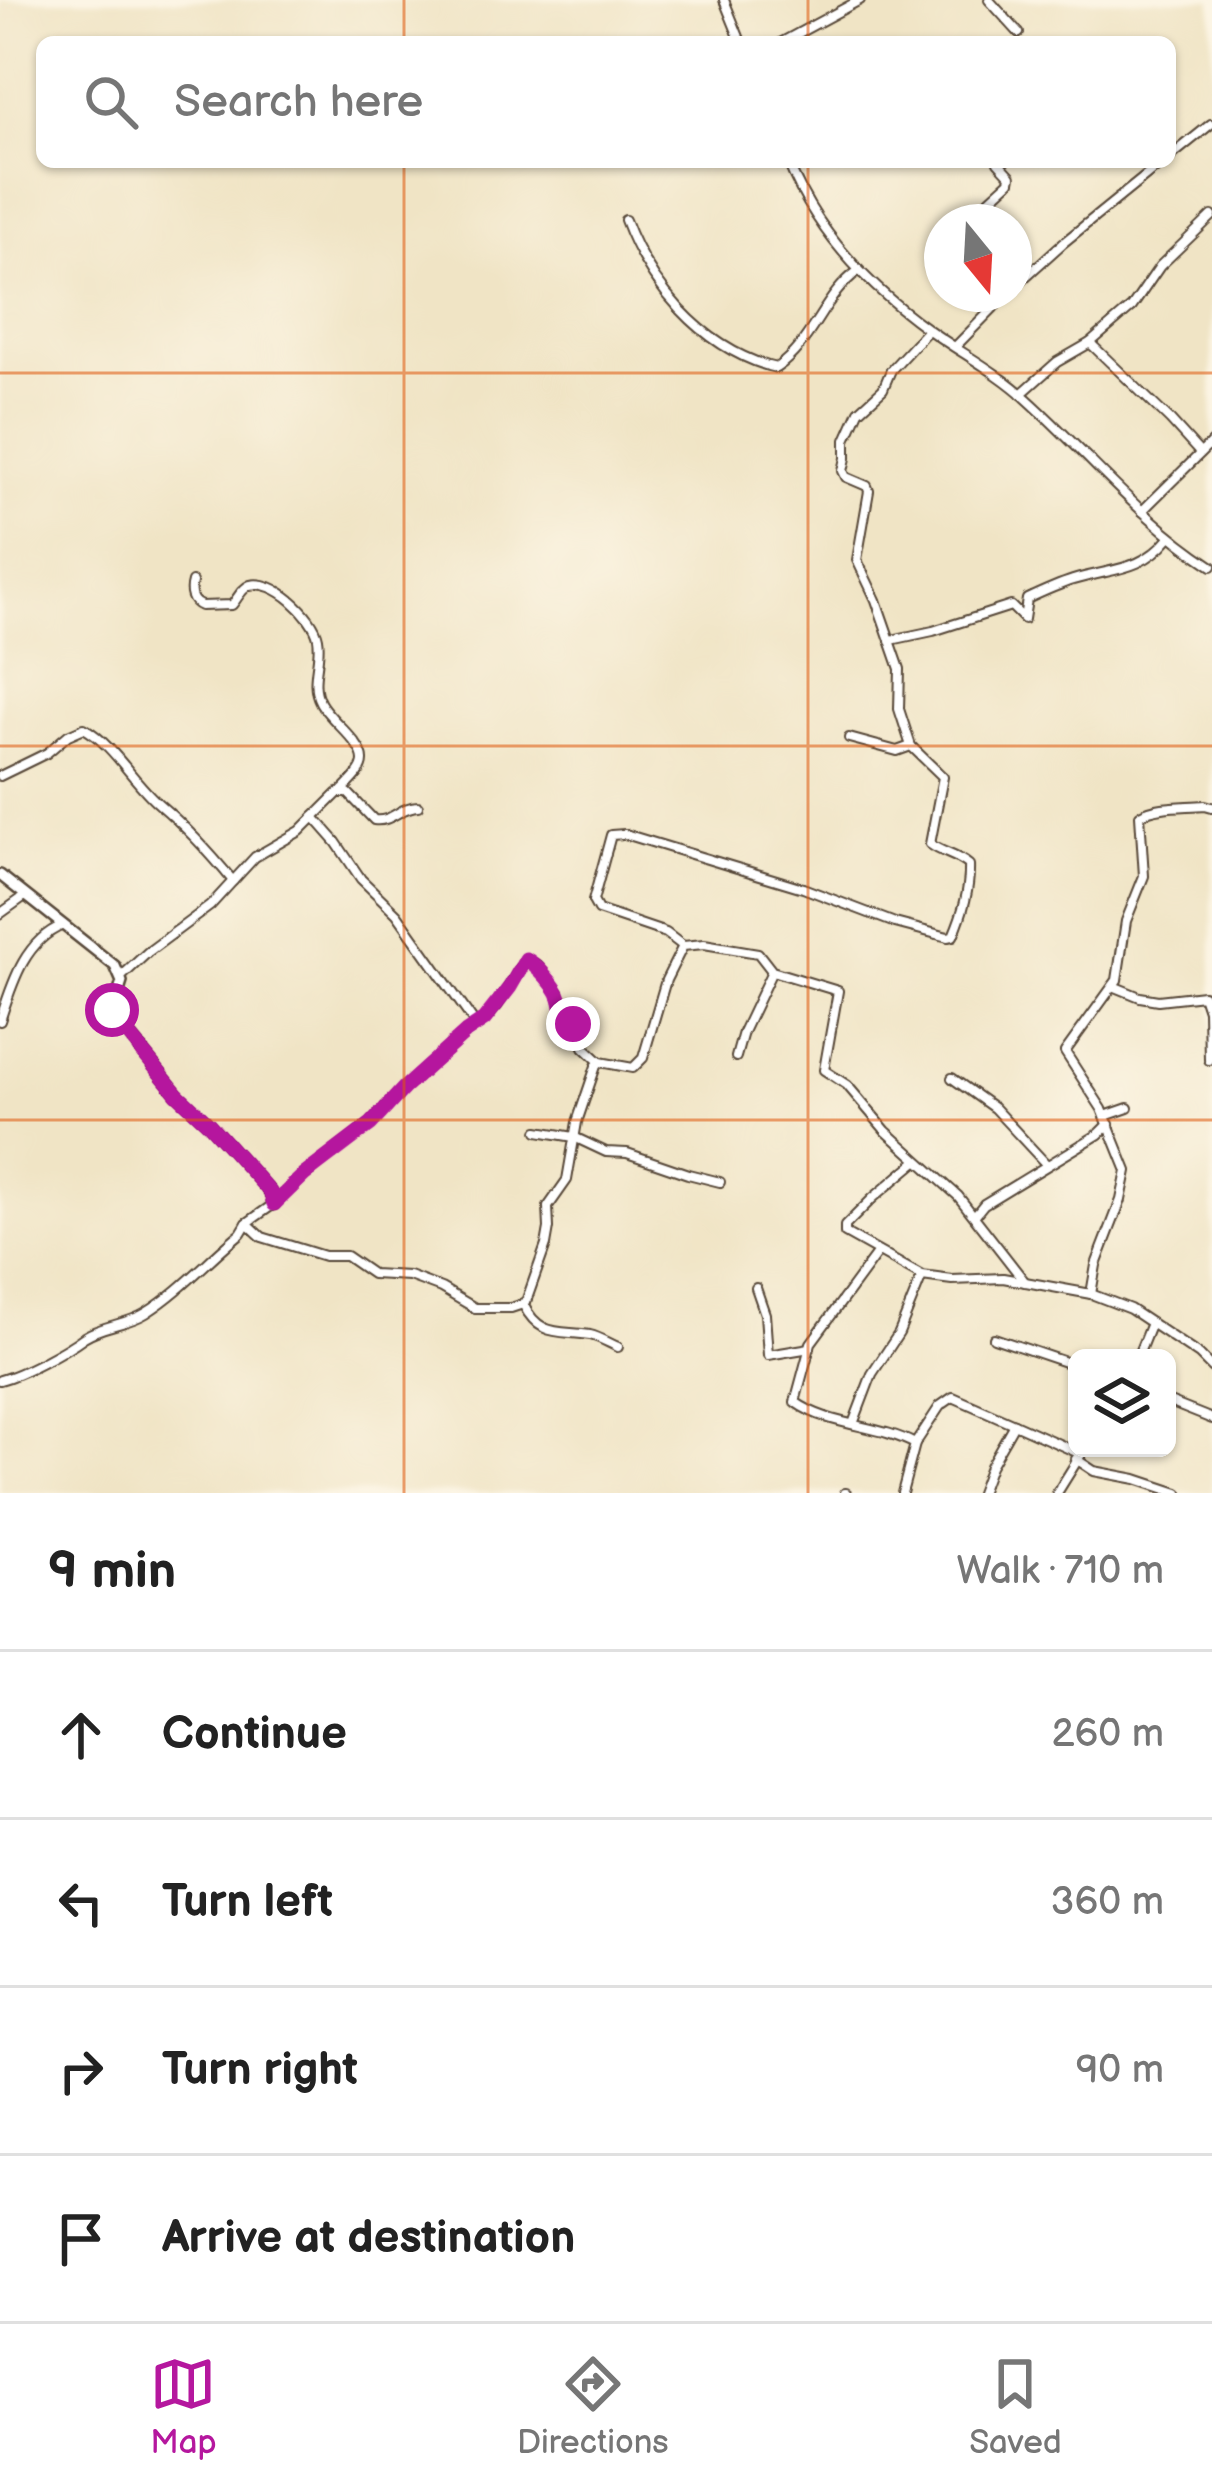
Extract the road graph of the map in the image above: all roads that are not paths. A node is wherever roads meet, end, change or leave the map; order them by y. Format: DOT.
graph roads {
  1 [pos="724,0"];
  2 [pos="860,0"];
  3 [pos="989,0"];
  4 [pos="1018,33"];
  5 [pos="739,36"];
  6 [pos="793,36"];
  7 [pos="1211,124"];
  8 [pos="1176,152"];
  9 [pos="791,168"];
  10 [pos="1004,168"];
  11 [pos="1156,168"];
  12 [pos="985,204"];
  13 [pos="1212,216"];
  14 [pos="626,220"];
  15 [pos="858,271"];
  16 [pos="1032,271"];
  17 [pos="989,312"];
  18 [pos="928,330"];
  19 [pos="1090,343"];
  20 [pos="955,347"];
  21 [pos="1021,394"];
  22 [pos="1212,442"];
  23 [pos="1199,453"];
  24 [pos="1142,511"];
  25 [pos="1169,538"];
  26 [pos="1212,566"];
  27 [pos="192,582"];
  28 [pos="1027,599"];
  29 [pos="1011,606"];
  30 [pos="890,640"];
  31 [pos="849,738"];
  32 [pos="911,746"];
  33 [pos="0,776"];
  34 [pos="341,792"];
  35 [pos="418,806"];
  36 [pos="1212,807"];
  37 [pos="314,817"];
  38 [pos="0,875"];
  39 [pos="233,881"];
  40 [pos="25,896"];
  41 [pos="0,914"];
  42 [pos="63,925"];
  43 [pos="683,946"];
  44 [pos="772,971"];
  45 [pos="121,977"];
  46 [pos="1112,986"];
  47 [pos="0,1021"];
  48 [pos="476,1025"];
  49 [pos="736,1058"];
  50 [pos="1209,1060"];
  51 [pos="600,1062"];
  52 [pos="952,1078"];
  53 [pos="1128,1108"];
  54 [pos="1107,1120"];
  55 [pos="538,1131"];
  56 [pos="574,1137"];
  57 [pos="917,1161"];
  58 [pos="1047,1165"];
  59 [pos="720,1182"];
  60 [pos="274,1204"];
  61 [pos="975,1215"];
  62 [pos="247,1223"];
  63 [pos="878,1252"];
  64 [pos="922,1276"];
  65 [pos="1025,1282"];
  66 [pos="756,1288"];
  67 [pos="1090,1294"];
  68 [pos="523,1304"];
  69 [pos="1151,1323"];
  70 [pos="994,1338"];
  71 [pos="618,1348"];
  72 [pos="810,1348"];
  73 [pos="1141,1349"];
  74 [pos="1068,1363"];
  75 [pos="1212,1368"];
  76 [pos="0,1380"];
  77 [pos="1176,1405"];
  78 [pos="1212,1419"];
  79 [pos="854,1424"];
  80 [pos="1013,1424"];
  81 [pos="916,1444"];
  82 [pos="1068,1448"];
  83 [pos="1079,1457"];
  84 [pos="1083,1457"];
  85 [pos="902,1493"];
  86 [pos="980,1493"];
  87 [pos="1057,1493"];
  88 [pos="1178,1493"];
  1 -- 5 [label="street"];
  2 -- 6 [label="street"];
  3 -- 4 [label="street"];
  7 -- 8 [label="street"];
  9 -- 15 [label="street"];
  10 -- 12 [label="street"];
  11 -- 16 [label="street"];
  13 -- 19 [label="street"];
  14 -- 15 [label="street"];
  15 -- 18 [label="street"];
  17 -- 20 [label="street"];
  18 -- 20 [label="street"];
  18 -- 30 [label="street"];
  19 -- 21 [label="street"];
  19 -- 23 [label="street"];
  20 -- 21 [label="street"];
  21 -- 24 [label="street"];
  22 -- 23 [label="street"];
  23 -- 24 [label="street"];
  24 -- 25 [label="street"];
  25 -- 26 [label="street"];
  25 -- 28 [label="street"];
  27 -- 34 [label="street"];
  28 -- 29 [label="street"];
  28 -- 29 [label="street"];
  29 -- 30 [label="street"];
  30 -- 32 [label="street"];
  31 -- 32 [label="street"];
  32 -- 43 [label="street"];
  33 -- 39 [label="street"];
  34 -- 35 [label="street"];
  34 -- 37 [label="street"];
  36 -- 46 [label="street"];
  37 -- 39 [label="street"];
  37 -- 48 [label="street"];
  38 -- 40 [label="street"];
  39 -- 45 [label="street"];
  40 -- 41 [label="street"];
  40 -- 42 [label="street"];
  42 -- 45 [label="street"];
  42 -- 47 [label="street"];
  43 -- 44 [label="street"];
  43 -- 51 [label="street"];
  44 -- 49 [label="street"];
  44 -- 57 [label="street"];
  45 -- 60 [label="street"];
  46 -- 50 [label="street"];
  46 -- 54 [label="street"];
  48 -- 51 [label="street"];
  48 -- 60 [label="street"];
  51 -- 56 [label="street"];
  52 -- 58 [label="street"];
  53 -- 54 [label="street"];
  54 -- 58 [label="street"];
  54 -- 67 [label="street"];
  55 -- 56 [label="street"];
  56 -- 59 [label="street"];
  56 -- 68 [label="street"];
  57 -- 61 [label="street"];
  57 -- 63 [label="street"];
  58 -- 61 [label="street"];
  60 -- 62 [label="street"];
  61 -- 65 [label="street"];
  62 -- 68 [label="street"];
  62 -- 76 [label="street"];
  63 -- 64 [label="street"];
  63 -- 72 [label="street"];
  64 -- 65 [label="street"];
  64 -- 79 [label="street"];
  65 -- 67 [label="street"];
  66 -- 72 [label="street"];
  67 -- 69 [label="street"];
  68 -- 71 [label="street"];
  69 -- 73 [label="street"];
  69 -- 75 [label="street"];
  70 -- 74 [label="street"];
  72 -- 79 [label="street"];
  77 -- 78 [label="street"];
  79 -- 81 [label="street"];
  80 -- 81 [label="street"];
  80 -- 82 [label="street"];
  80 -- 86 [label="street"];
  81 -- 85 [label="street"];
  83 -- 87 [label="street"];
  84 -- 88 [label="street"];
}
